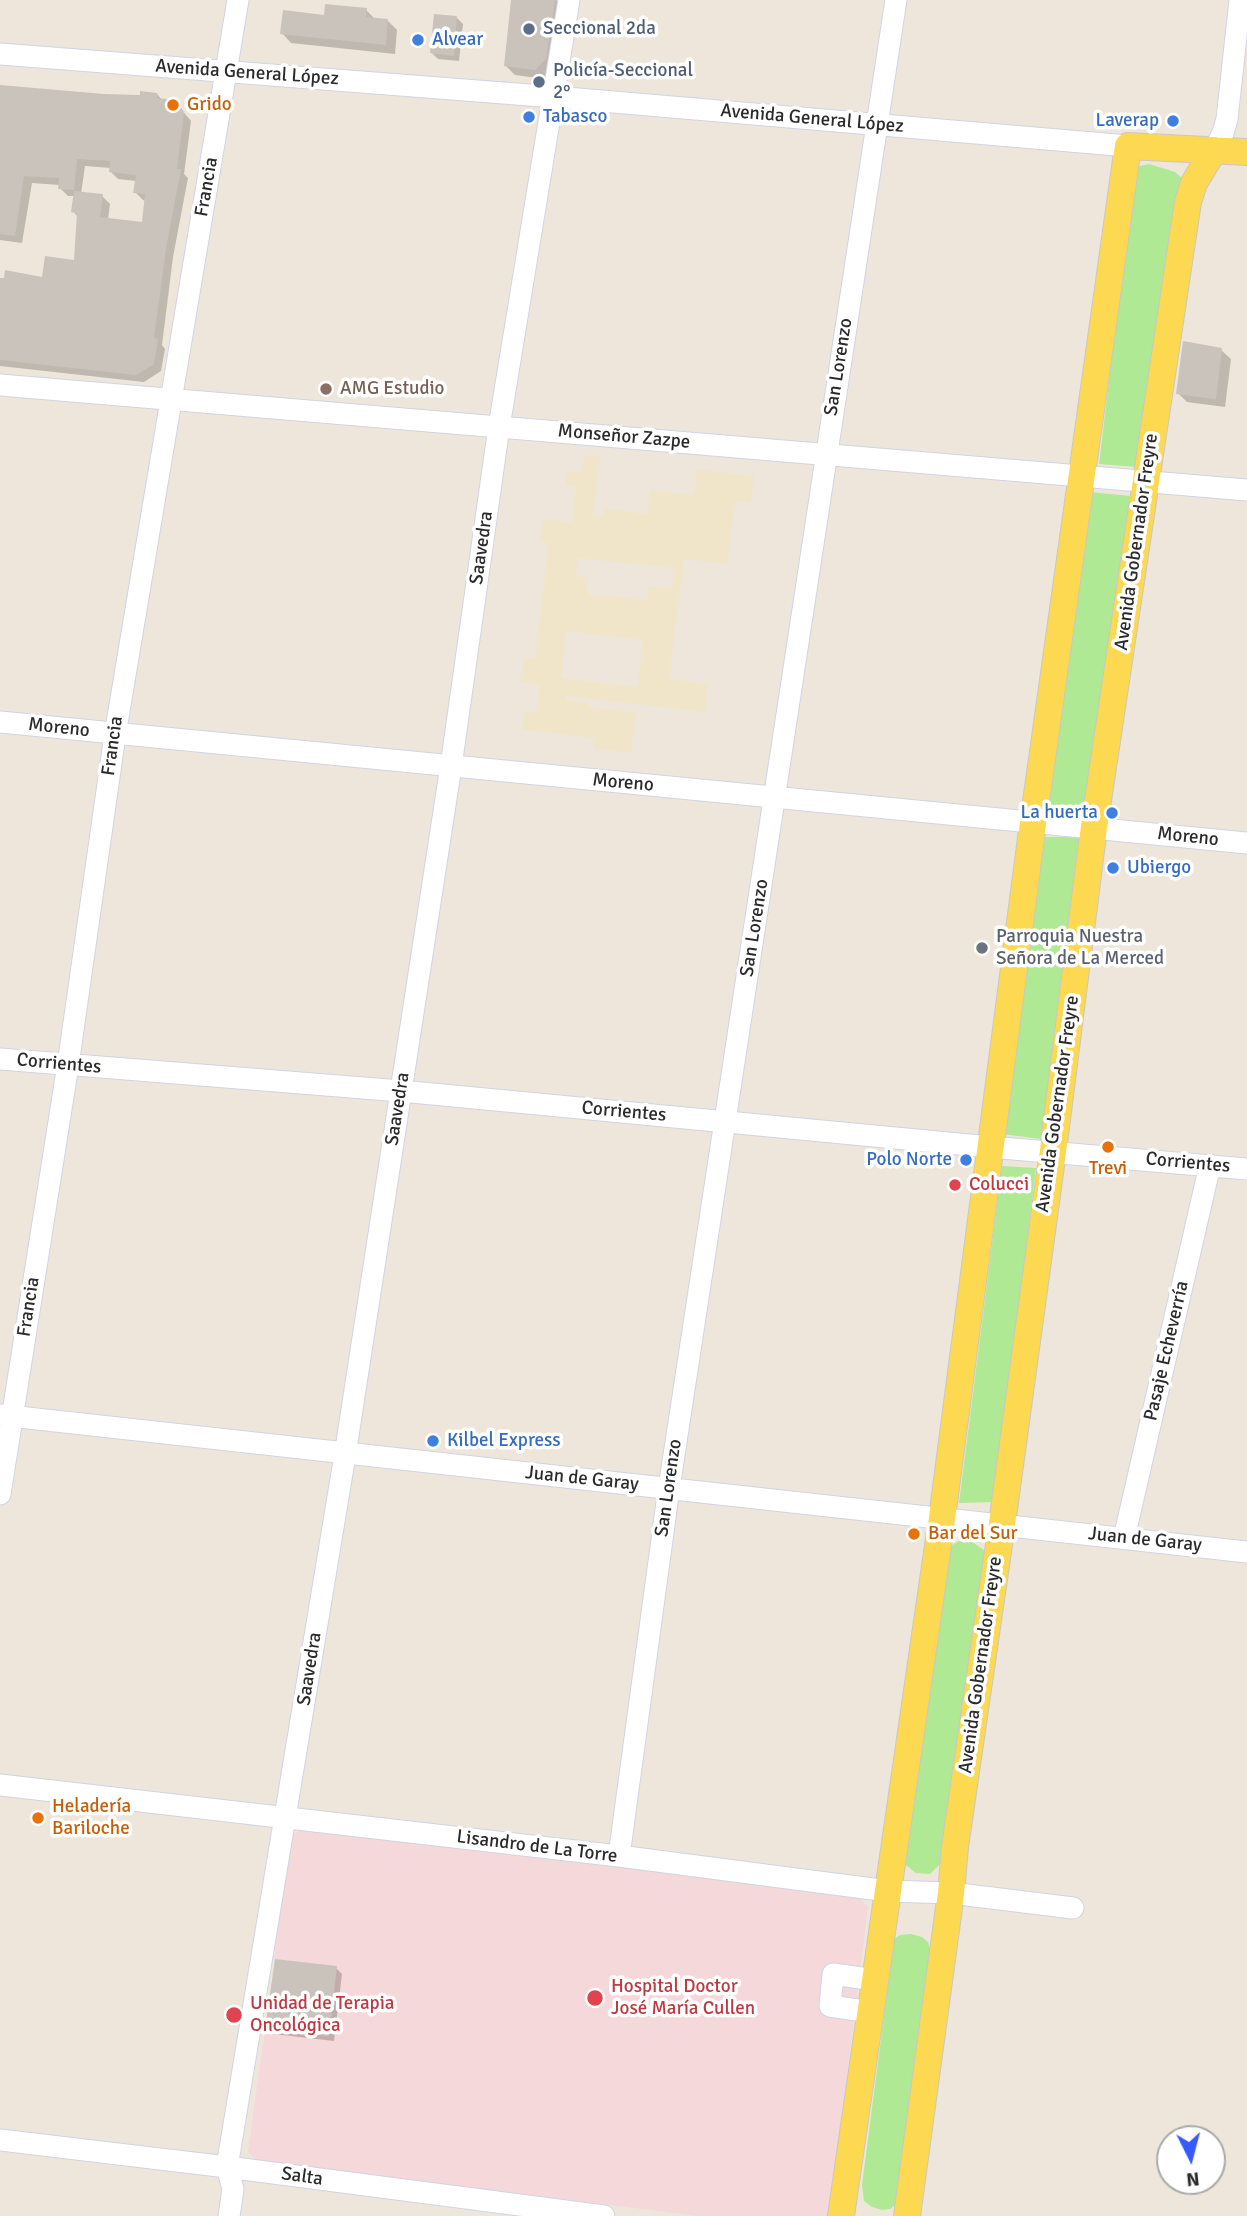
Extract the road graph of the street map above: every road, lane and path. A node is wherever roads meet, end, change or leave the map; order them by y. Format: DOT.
graph roads {
  1 [pos="238,0"];
  2 [pos="569,0"];
  3 [pos="896,0"];
  4 [pos="1240,0"];
  5 [pos="0,54"];
  6 [pos="227,71"];
  7 [pos="555,97"];
  8 [pos="876,124"];
  9 [pos="1128,146"];
  10 [pos="1214,150"];
  11 [pos="1247,152"];
  12 [pos="0,385"];
  13 [pos="169,401"];
  14 [pos="499,427"];
  15 [pos="826,454"];
  16 [pos="1080,478"];
  17 [pos="1146,482"];
  18 [pos="1247,490"];
  19 [pos="0,722"];
  20 [pos="115,735"];
  21 [pos="451,766"];
  22 [pos="776,797"];
  23 [pos="1033,823"];
  24 [pos="1094,827"];
  25 [pos="1247,843"];
  26 [pos="0,1059"];
  27 [pos="68,1065"];
  28 [pos="401,1091"];
  29 [pos="726,1121"];
  30 [pos="990,1147"];
  31 [pos="1053,1152"];
  32 [pos="1210,1165"];
  33 [pos="1247,1168"];
  34 [pos="6,1416"];
  35 [pos="345,1455"];
  36 [pos="669,1488"];
  37 [pos="0,1494"];
  38 [pos="942,1518"];
  39 [pos="1002,1524"];
  40 [pos="1124,1538"];
  41 [pos="1247,1552"];
  42 [pos="0,1785"];
  43 [pos="285,1818"];
  44 [pos="619,1856"];
  45 [pos="888,1891"];
  46 [pos="951,1893"];
  47 [pos="1073,1908"];
  48 [pos="875,1980"];
  49 [pos="871,2012"];
  50 [pos="0,2140"];
  51 [pos="227,2167"];
  52 [pos="561,2213"];
  53 [pos="229,2216"];
  54 [pos="604,2216"];
  55 [pos="841,2216"];
  56 [pos="907,2216"];
  1 -- 6 [label="street, Francia"];
  2 -- 7 [label="street, Saavedra"];
  3 -- 8 [label="street, San Lorenzo"];
  4 -- 10 [label="street, Avenida Gobernador Freyre"];
  5 -- 6 [label="street, Avenida General López"];
  6 -- 7 [label="street, Avenida General López"];
  6 -- 13 [label="street, Francia"];
  7 -- 8 [label="street, Avenida General López"];
  7 -- 14 [label="street, Saavedra"];
  8 -- 9 [label="street, Avenida General López"];
  8 -- 15 [label="street, San Lorenzo"];
  9 -- 10 [label="main road, Avenida General López"];
  9 -- 16 [label="main road"];
  10 -- 11 [label="main road, Avenida General López"];
  10 -- 17 [label="main road, Avenida Gobernador Freyre"];
  12 -- 13 [label="street, Monseñor Zazpe"];
  13 -- 14 [label="street, Monseñor Zazpe"];
  13 -- 20 [label="street, Francia"];
  14 -- 15 [label="street, Monseñor Zazpe"];
  14 -- 21 [label="street, Saavedra"];
  15 -- 16 [label="street, Monseñor Zazpe"];
  15 -- 22 [label="street, San Lorenzo"];
  16 -- 17 [label="street, Monseñor Zazpe"];
  16 -- 23 [label="main road"];
  17 -- 18 [label="street, Monseñor Zazpe"];
  17 -- 24 [label="main road, Avenida Gobernador Freyre"];
  19 -- 20 [label="street, Moreno"];
  20 -- 21 [label="street, Moreno"];
  20 -- 27 [label="street, Francia"];
  21 -- 22 [label="street, Moreno"];
  21 -- 28 [label="street, Saavedra"];
  22 -- 23 [label="street, Moreno"];
  22 -- 29 [label="street, San Lorenzo"];
  23 -- 24 [label="street, Moreno"];
  23 -- 30 [label="main road"];
  24 -- 25 [label="street, Moreno"];
  24 -- 31 [label="main road, Avenida Gobernador Freyre"];
  26 -- 27 [label="street, Corrientes"];
  27 -- 28 [label="street, Corrientes"];
  27 -- 34 [label="street, Francia"];
  28 -- 29 [label="street, Corrientes"];
  28 -- 35 [label="street, Saavedra"];
  29 -- 30 [label="street, Corrientes"];
  29 -- 36 [label="street, San Lorenzo"];
  30 -- 31 [label="street, Corrientes"];
  30 -- 38 [label="main road"];
  31 -- 32 [label="street, Corrientes"];
  31 -- 39 [label="main road, Avenida Gobernador Freyre"];
  32 -- 33 [label="street, Corrientes"];
  32 -- 40 [label="street, Pasaje Echeverría"];
  34 -- 35 [label="street, Juan de Garay"];
  34 -- 37 [label="street, Francia"];
  35 -- 36 [label="street, Juan de Garay"];
  35 -- 43 [label="street, Saavedra"];
  36 -- 38 [label="street, Juan de Garay"];
  36 -- 44 [label="street, San Lorenzo"];
  38 -- 39 [label="street, Juan de Garay"];
  38 -- 45 [label="main road"];
  39 -- 40 [label="street, Juan de Garay"];
  39 -- 46 [label="main road, Avenida Gobernador Freyre"];
  40 -- 41 [label="street, Juan de Garay"];
  42 -- 43 [label="street, Lisandro de La Torre"];
  43 -- 44 [label="street, Lisandro de La Torre"];
  43 -- 51 [label="street, Saavedra"];
  44 -- 45 [label="street, Lisandro de La Torre"];
  45 -- 46 [label="street, Lisandro de La Torre"];
  45 -- 48 [label="main road"];
  46 -- 47 [label="street, Lisandro de La Torre"];
  46 -- 56 [label="main road, Avenida Gobernador Freyre"];
  48 -- 49 [label="main road"];
  48 -- 49 [label="street"];
  49 -- 55 [label="main road"];
  50 -- 51 [label="street, Salta"];
  51 -- 52 [label="street, Salta"];
  51 -- 53 [label="street, Saavedra"];
  52 -- 54 [label="street, Salta"];
}
